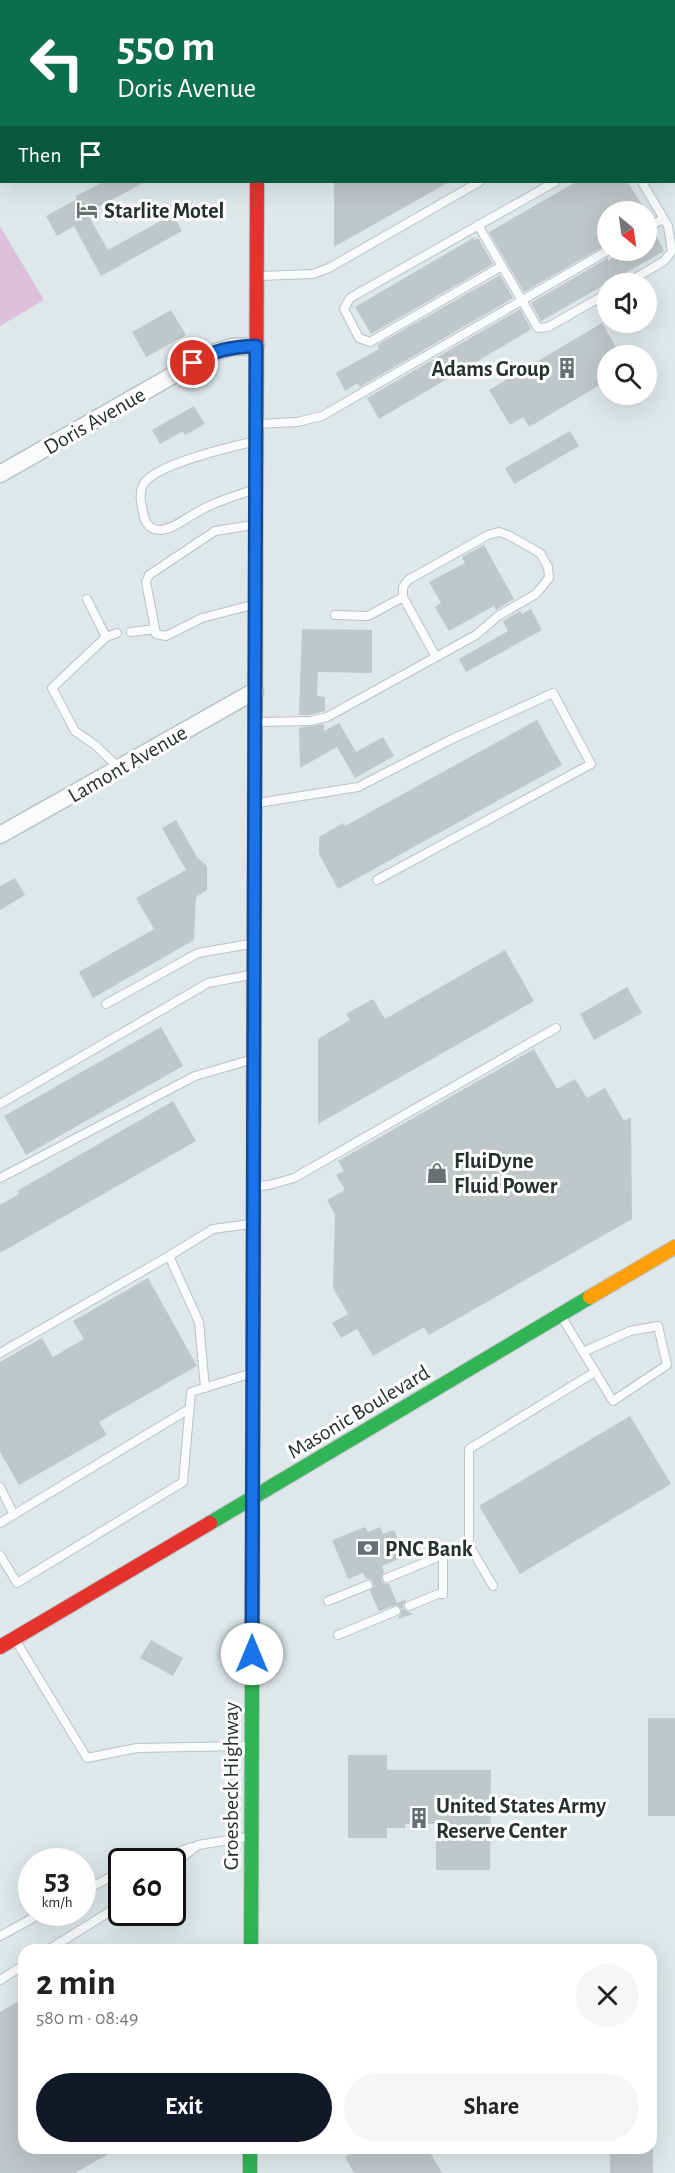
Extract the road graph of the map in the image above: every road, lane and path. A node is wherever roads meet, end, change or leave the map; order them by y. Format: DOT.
graph roads {
  1 [pos="257,183"];
  2 [pos="476,183"];
  3 [pos="553,183"];
  4 [pos="643,183"];
  5 [pos="663,219"];
  6 [pos="657,222"];
  7 [pos="478,225"];
  8 [pos="597,257"];
  9 [pos="502,266"];
  10 [pos="644,273"];
  11 [pos="256,276"];
  12 [pos="597,299"];
  13 [pos="521,301"];
  14 [pos="256,346"];
  15 [pos="255,424"];
  16 [pos="256,441"];
  17 [pos="0,474"];
  18 [pos="255,489"];
  19 [pos="255,525"];
  20 [pos="403,597"];
  21 [pos="87,598"];
  22 [pos="255,604"];
  23 [pos="335,615"];
  24 [pos="155,629"];
  25 [pos="131,632"];
  26 [pos="117,633"];
  27 [pos="106,637"];
  28 [pos="436,657"];
  29 [pos="255,691"];
  30 [pos="254,722"];
  31 [pos="118,768"];
  32 [pos="254,803"];
  33 [pos="0,835"];
  34 [pos="377,880"];
  35 [pos="254,943"];
  36 [pos="254,974"];
  37 [pos="106,1004"];
  38 [pos="556,1028"];
  39 [pos="253,1059"];
  40 [pos="0,1104"];
  41 [pos="0,1178"];
  42 [pos="253,1186"];
  43 [pos="253,1223"];
  44 [pos="675,1247"];
  45 [pos="169,1256"];
  46 [pos="561,1315"];
  47 [pos="583,1352"];
  48 [pos="0,1353"];
  49 [pos="252,1372"];
  50 [pos="595,1372"];
  51 [pos="205,1388"];
  52 [pos="189,1409"];
  53 [pos="0,1487"];
  54 [pos="252,1498"];
  55 [pos="14,1515"];
  56 [pos="0,1523"];
  57 [pos="0,1555"];
  58 [pos="387,1578"];
  59 [pos="368,1585"];
  60 [pos="493,1586"];
  61 [pos="328,1601"];
  62 [pos="410,1606"];
  63 [pos="396,1611"];
  64 [pos="338,1635"];
  65 [pos="14,1639"];
  66 [pos="0,1647"];
  67 [pos="252,1746"];
  68 [pos="251,1836"];
  69 [pos="198,1845"];
  70 [pos="186,1849"];
  71 [pos="186,1855"];
  72 [pos="108,1913"];
  73 [pos="18,1926"];
  74 [pos="0,1936"];
  75 [pos="58,1944"];
  76 [pos="251,1944"];
  77 [pos="18,1969"];
  78 [pos="0,1980"];
  79 [pos="250,2154"];
  80 [pos="250,2173"];
  1 -- 11 [label="main road, Groesbeck Highway"];
  2 -- 11 [label="lane"];
  3 -- 7 [label="lane"];
  4 -- 5 [label="lane"];
  5 -- 6 [label="lane"];
  5 -- 10 [label="lane"];
  7 -- 9 [label="lane"];
  7 -- 9 [label="lane"];
  8 -- 13 [label="lane"];
  9 -- 13 [label="lane"];
  11 -- 14 [label="main road, Groesbeck Highway"];
  12 -- 13 [label="lane"];
  13 -- 15 [label="lane"];
  14 -- 15 [label="main road, Groesbeck Highway"];
  14 -- 17 [label="street, Doris Avenue"];
  15 -- 16 [label="main road, Groesbeck Highway"];
  16 -- 18 [label="main road, Groesbeck Highway"];
  16 -- 18 [label="lane"];
  18 -- 19 [label="main road, Groesbeck Highway"];
  19 -- 22 [label="main road, Groesbeck Highway"];
  19 -- 24 [label="lane"];
  20 -- 23 [label="lane"];
  20 -- 28 [label="lane"];
  20 -- 28 [label="lane"];
  21 -- 27 [label="lane"];
  22 -- 24 [label="lane"];
  22 -- 29 [label="main road, Groesbeck Highway"];
  24 -- 25 [label="lane"];
  26 -- 27 [label="lane"];
  27 -- 31 [label="lane"];
  28 -- 30 [label="lane"];
  29 -- 30 [label="main road, Groesbeck Highway"];
  29 -- 31 [label="street, Lamont Avenue"];
  30 -- 32 [label="main road, Groesbeck Highway"];
  31 -- 33 [label="street, Lamont Avenue"];
  32 -- 34 [label="lane"];
  32 -- 35 [label="main road, Groesbeck Highway"];
  35 -- 36 [label="main road, Groesbeck Highway"];
  35 -- 37 [label="lane"];
  36 -- 39 [label="main road, Groesbeck Highway"];
  36 -- 40 [label="lane"];
  38 -- 42 [label="lane"];
  39 -- 41 [label="lane"];
  39 -- 42 [label="main road, Groesbeck Highway"];
  42 -- 43 [label="main road, Groesbeck Highway"];
  43 -- 45 [label="lane"];
  43 -- 49 [label="main road, Groesbeck Highway"];
  44 -- 46 [label="main road, Masonic Boulevard"];
  45 -- 48 [label="lane"];
  45 -- 51 [label="lane"];
  46 -- 47 [label="lane"];
  46 -- 54 [label="main road, Masonic Boulevard"];
  47 -- 50 [label="lane"];
  47 -- 50 [label="lane"];
  49 -- 51 [label="lane"];
  49 -- 54 [label="main road, Groesbeck Highway"];
  50 -- 60 [label="lane"];
  51 -- 52 [label="lane"];
  52 -- 55 [label="lane"];
  52 -- 57 [label="lane"];
  53 -- 55 [label="lane"];
  54 -- 65 [label="main road, Masonic Boulevard"];
  54 -- 67 [label="main road, Groesbeck Highway"];
  55 -- 56 [label="lane"];
  58 -- 62 [label="lane"];
  59 -- 61 [label="lane"];
  63 -- 64 [label="lane"];
  65 -- 66 [label="main road, Masonic Boulevard"];
  65 -- 67 [label="lane"];
  67 -- 68 [label="main road, Groesbeck Highway"];
  68 -- 69 [label="lane"];
  68 -- 76 [label="main road, Groesbeck Highway"];
  69 -- 70 [label="lane"];
  69 -- 71 [label="lane"];
  72 -- 75 [label="lane"];
  73 -- 74 [label="lane"];
  77 -- 78 [label="lane"];
  79 -- 80 [label="main road"];
}
